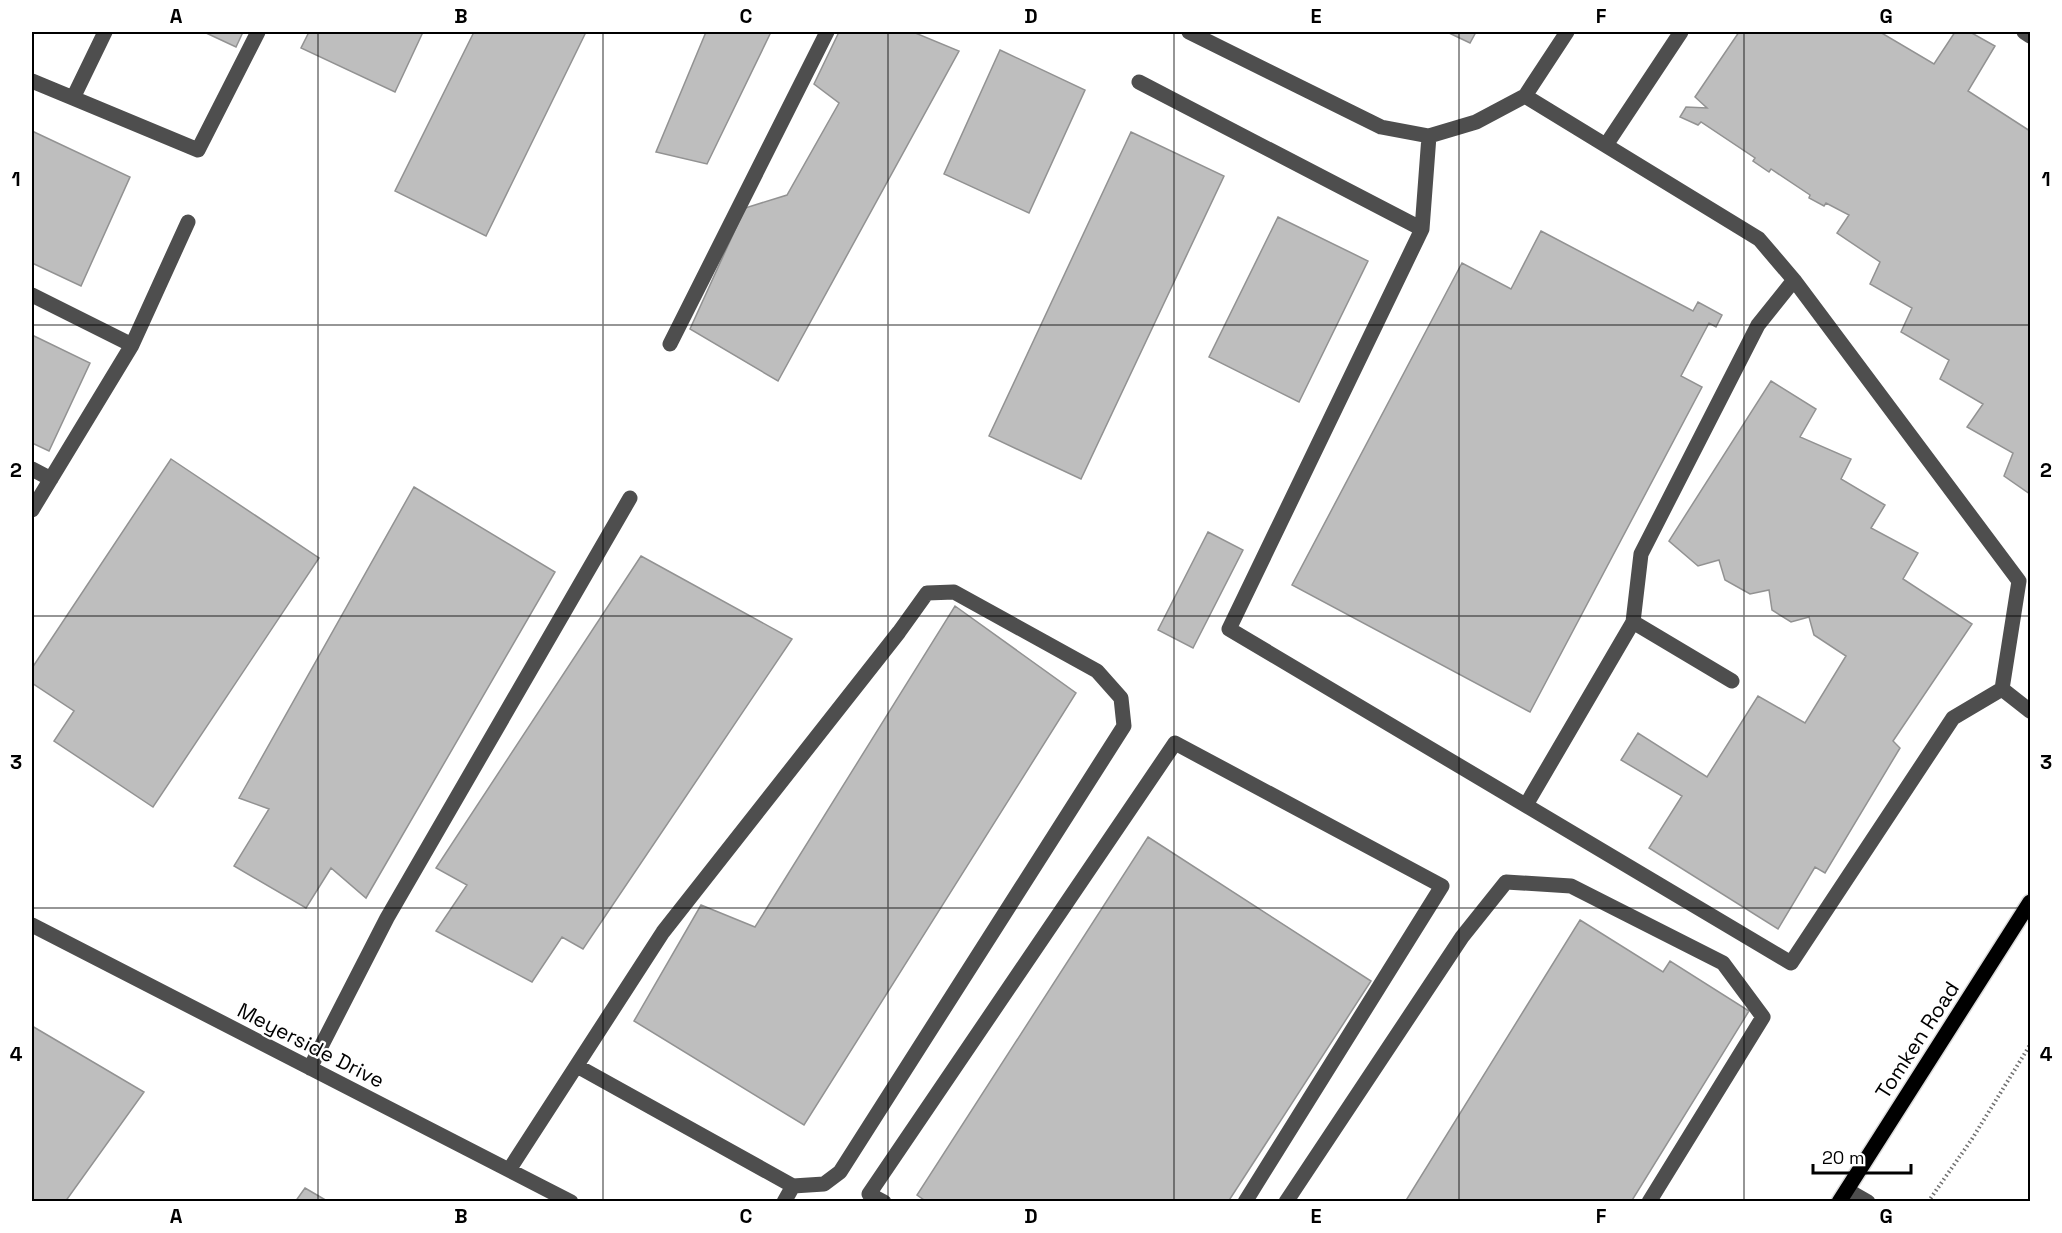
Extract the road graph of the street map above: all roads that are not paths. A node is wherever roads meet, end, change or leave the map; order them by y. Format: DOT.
graph roads {
  1 [pos="105,32"];
  2 [pos="258,32"];
  3 [pos="827,32"];
  4 [pos="1189,32"];
  5 [pos="1567,32"];
  6 [pos="1681,32"];
  7 [pos="2024,32"];
  8 [pos="2031,36"];
  9 [pos="32,81"];
  10 [pos="1139,82"];
  11 [pos="1525,96"];
  12 [pos="73,98"];
  13 [pos="1429,136"];
  14 [pos="1606,145"];
  15 [pos="188,222"];
  16 [pos="1422,229"];
  17 [pos="1794,280"];
  18 [pos="32,295"];
  19 [pos="670,344"];
  20 [pos="132,345"];
  21 [pos="32,469"];
  22 [pos="51,479"];
  23 [pos="630,498"];
  24 [pos="32,510"];
  25 [pos="2025,577"];
  26 [pos="1633,622"];
  27 [pos="1732,681"];
  28 [pos="2002,689"];
  29 [pos="2031,711"];
  30 [pos="1526,805"];
  31 [pos="2031,902"];
  32 [pos="32,925"];
  33 [pos="577,1066"];
  34 [pos="310,1068"];
  35 [pos="509,1170"];
  36 [pos="793,1186"];
  37 [pos="1843,1196"];
  38 [pos="867,1198"];
  39 [pos="571,1202"];
  40 [pos="784,1202"];
  41 [pos="884,1202"];
  42 [pos="1245,1202"];
  43 [pos="1286,1202"];
  44 [pos="1649,1202"];
  45 [pos="1868,1202"];
  1 -- 12 [label="street"];
  2 -- 12 [label="street"];
  3 -- 19 [label="street"];
  4 -- 13 [label="street"];
  5 -- 11 [label="street"];
  6 -- 14 [label="street"];
  7 -- 8 [label="street"];
  9 -- 12 [label="street"];
  10 -- 16 [label="street"];
  11 -- 13 [label="street"];
  11 -- 14 [label="street"];
  13 -- 16 [label="street"];
  14 -- 17 [label="street"];
  15 -- 20 [label="street"];
  16 -- 30 [label="street"];
  17 -- 25 [label="street"];
  17 -- 26 [label="street"];
  18 -- 20 [label="street"];
  20 -- 22 [label="street"];
  21 -- 22 [label="street"];
  22 -- 24 [label="street"];
  23 -- 34 [label="street"];
  25 -- 28 [label="street"];
  26 -- 27 [label="street"];
  26 -- 30 [label="street"];
  28 -- 29 [label="street"];
  28 -- 30 [label="street"];
  31 -- 37 [label="main road, Tomken Road"];
  32 -- 34 [label="street, Meyerside Drive"];
  33 -- 35 [label="street"];
  33 -- 36 [label="street"];
  33 -- 36 [label="street"];
  34 -- 35 [label="street, Meyerside Drive"];
  35 -- 39 [label="street, Meyerside Drive"];
  36 -- 40 [label="street"];
  37 -- 45 [label="street"];
  38 -- 41 [label="street"];
  38 -- 42 [label="street"];
  43 -- 44 [label="street"];
}
